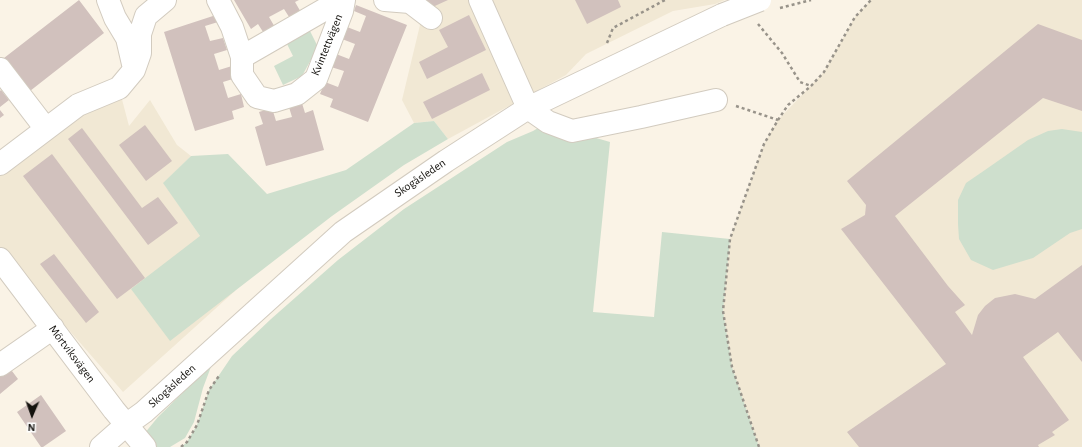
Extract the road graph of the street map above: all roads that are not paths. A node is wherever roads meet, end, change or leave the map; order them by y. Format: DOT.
graph roads {
  1 [pos="165,0"];
  2 [pos="218,0"];
  3 [pos="341,0"];
  4 [pos="344,0"];
  5 [pos="385,0"];
  6 [pos="480,0"];
  7 [pos="112,9"];
  8 [pos="765,9"];
  9 [pos="146,16"];
  10 [pos="430,18"];
  11 [pos="242,57"];
  12 [pos="0,69"];
  13 [pos="134,70"];
  14 [pos="716,100"];
  15 [pos="528,108"];
  16 [pos="46,129"];
  17 [pos="0,164"];
  18 [pos="0,259"];
  19 [pos="53,328"];
  20 [pos="0,365"];
  21 [pos="126,425"];
  22 [pos="101,447"];
  23 [pos="145,447"];
  1 -- 9 [label="street"];
  2 -- 11 [label="street, Kvintettvägen"];
  3 -- 11 [label="street, Kvintettvägen"];
  4 -- 11 [label="street, Kvintettvägen"];
  5 -- 10 [label="street"];
  6 -- 15 [label="street"];
  7 -- 9 [label="street"];
  7 -- 13 [label="street"];
  8 -- 15 [label="street, Skogåsleden, bridge"];
  9 -- 13 [label="street"];
  12 -- 16 [label="street"];
  13 -- 16 [label="street"];
  14 -- 15 [label="street"];
  15 -- 21 [label="street, Skogåsleden"];
  16 -- 17 [label="street"];
  18 -- 19 [label="street, Mörtviksvägen"];
  19 -- 20 [label="street"];
  19 -- 21 [label="street, Mörtviksvägen"];
  21 -- 22 [label="street, Skogåsleden"];
  21 -- 23 [label="street, Mörtviksvägen"];
}
